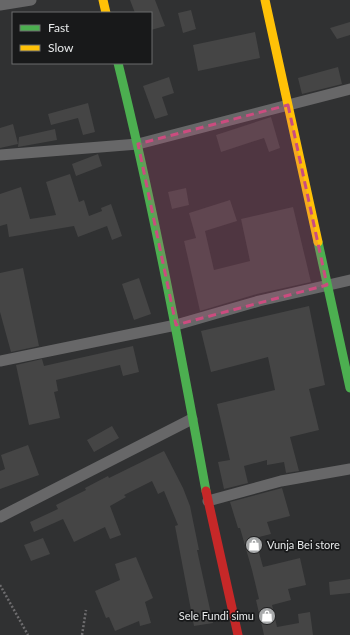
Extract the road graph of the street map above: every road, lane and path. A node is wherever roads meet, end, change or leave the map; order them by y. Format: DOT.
graph roads {
  1 [pos="31,0"];
  2 [pos="103,0"];
  3 [pos="265,0"];
  4 [pos="0,5"];
  5 [pos="106,12"];
  6 [pos="118,64"];
  7 [pos="350,89"];
  8 [pos="288,104"];
  9 [pos="138,144"];
  10 [pos="0,155"];
  11 [pos="350,280"];
  12 [pos="327,285"];
  13 [pos="176,325"];
  14 [pos="0,361"];
  15 [pos="350,388"];
  16 [pos="192,419"];
  17 [pos="350,469"];
  18 [pos="208,501"];
  19 [pos="0,517"];
  20 [pos="0,585"];
  21 [pos="86,610"];
  22 [pos="28,635"];
  23 [pos="82,635"];
  24 [pos="238,635"];
  1 -- 4 [label="street"];
  2 -- 5 [label="street"];
  3 -- 8 [label="street"];
  6 -- 9 [label="street"];
  7 -- 8 [label="street"];
  8 -- 9 [label="street"];
  8 -- 12 [label="street"];
  9 -- 10 [label="street"];
  9 -- 13 [label="street"];
  11 -- 12 [label="street"];
  12 -- 13 [label="street"];
  12 -- 15 [label="street"];
  13 -- 14 [label="street"];
  13 -- 16 [label="street"];
  16 -- 18 [label="street"];
  16 -- 19 [label="street"];
  17 -- 18 [label="street"];
  18 -- 24 [label="street"];
  20 -- 22 [label="path"];
  21 -- 23 [label="path"];
}
